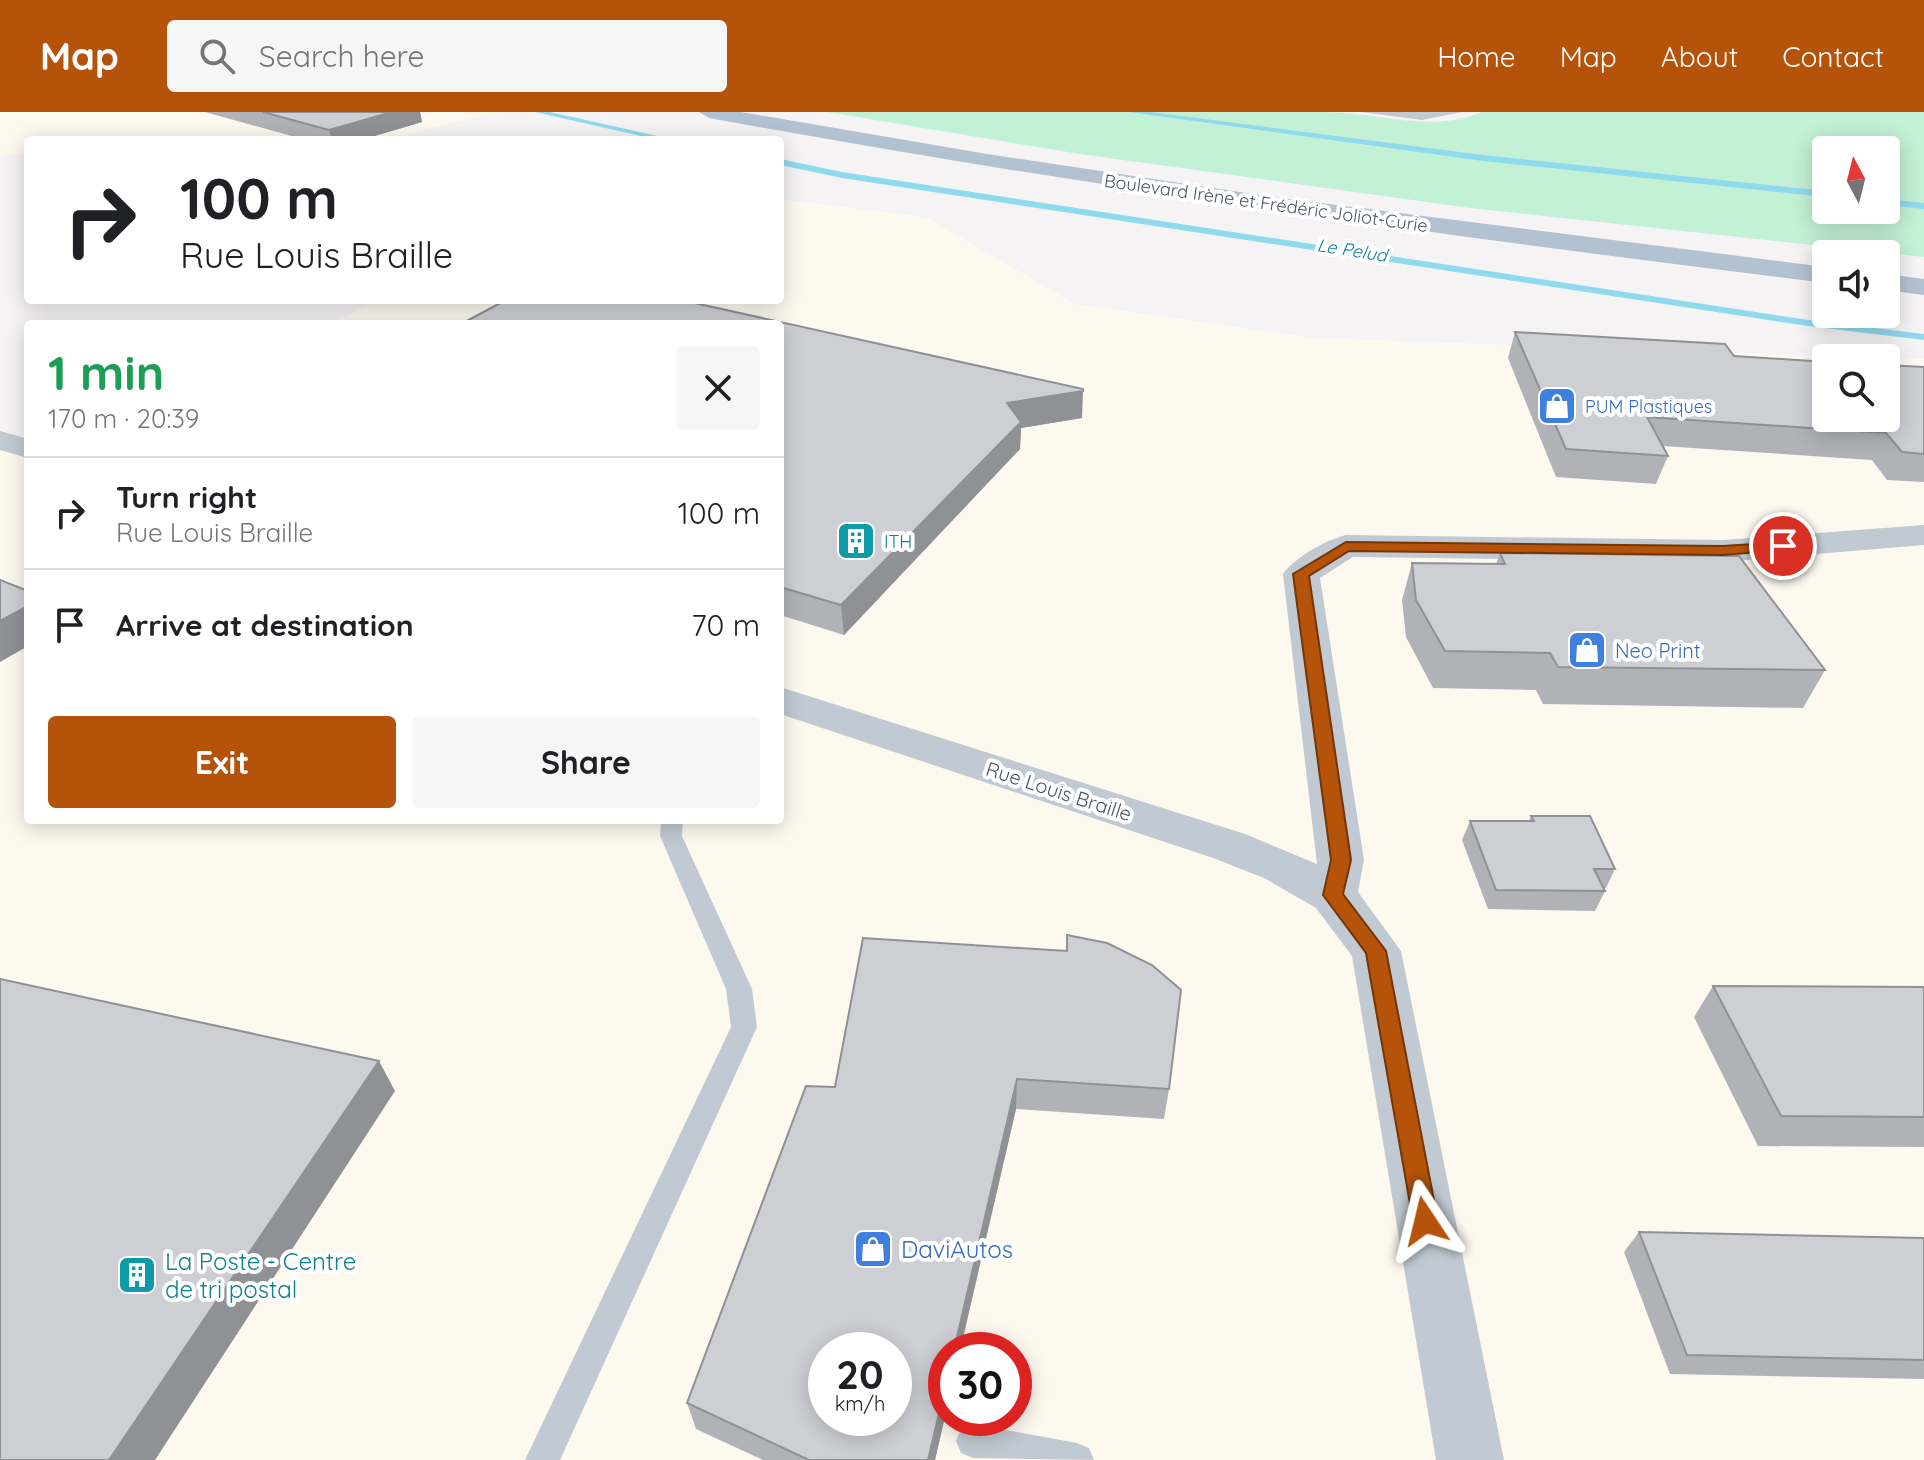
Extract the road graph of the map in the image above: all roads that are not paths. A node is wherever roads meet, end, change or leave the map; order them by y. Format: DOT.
graph roads {
  1 [pos="709,112"];
  2 [pos="786,112"];
  3 [pos="1366,112"];
  4 [pos="1457,112"];
  5 [pos="1812,255"];
  6 [pos="1900,265"];
  7 [pos="1924,268"];
  8 [pos="1812,273"];
  9 [pos="1900,284"];
  10 [pos="1924,287"];
  11 [pos="0,440"];
  12 [pos="24,448"];
  13 [pos="1924,535"];
  14 [pos="784,701"];
  15 [pos="672,824"];
  16 [pos="1333,895"];
  17 [pos="973,1441"];
  18 [pos="542,1460"];
  19 [pos="1077,1460"];
  20 [pos="1470,1460"];
  1 -- 8 [label="main road, Boulevard Irène et Frédéric Joliot-Curie"];
  2 -- 5 [label="main road, Boulevard Irène et Frédéric Joliot-Curie"];
  3 -- 4 [label="lane"];
  6 -- 7 [label="main road"];
  9 -- 10 [label="main road"];
  11 -- 12 [label="street"];
  13 -- 16 [label="street"];
  14 -- 16 [label="street, Rue Louis Braille"];
  15 -- 18 [label="lane"];
  16 -- 20 [label="street, Rue Louis Braille"];
  17 -- 19 [label="lane"];
}
